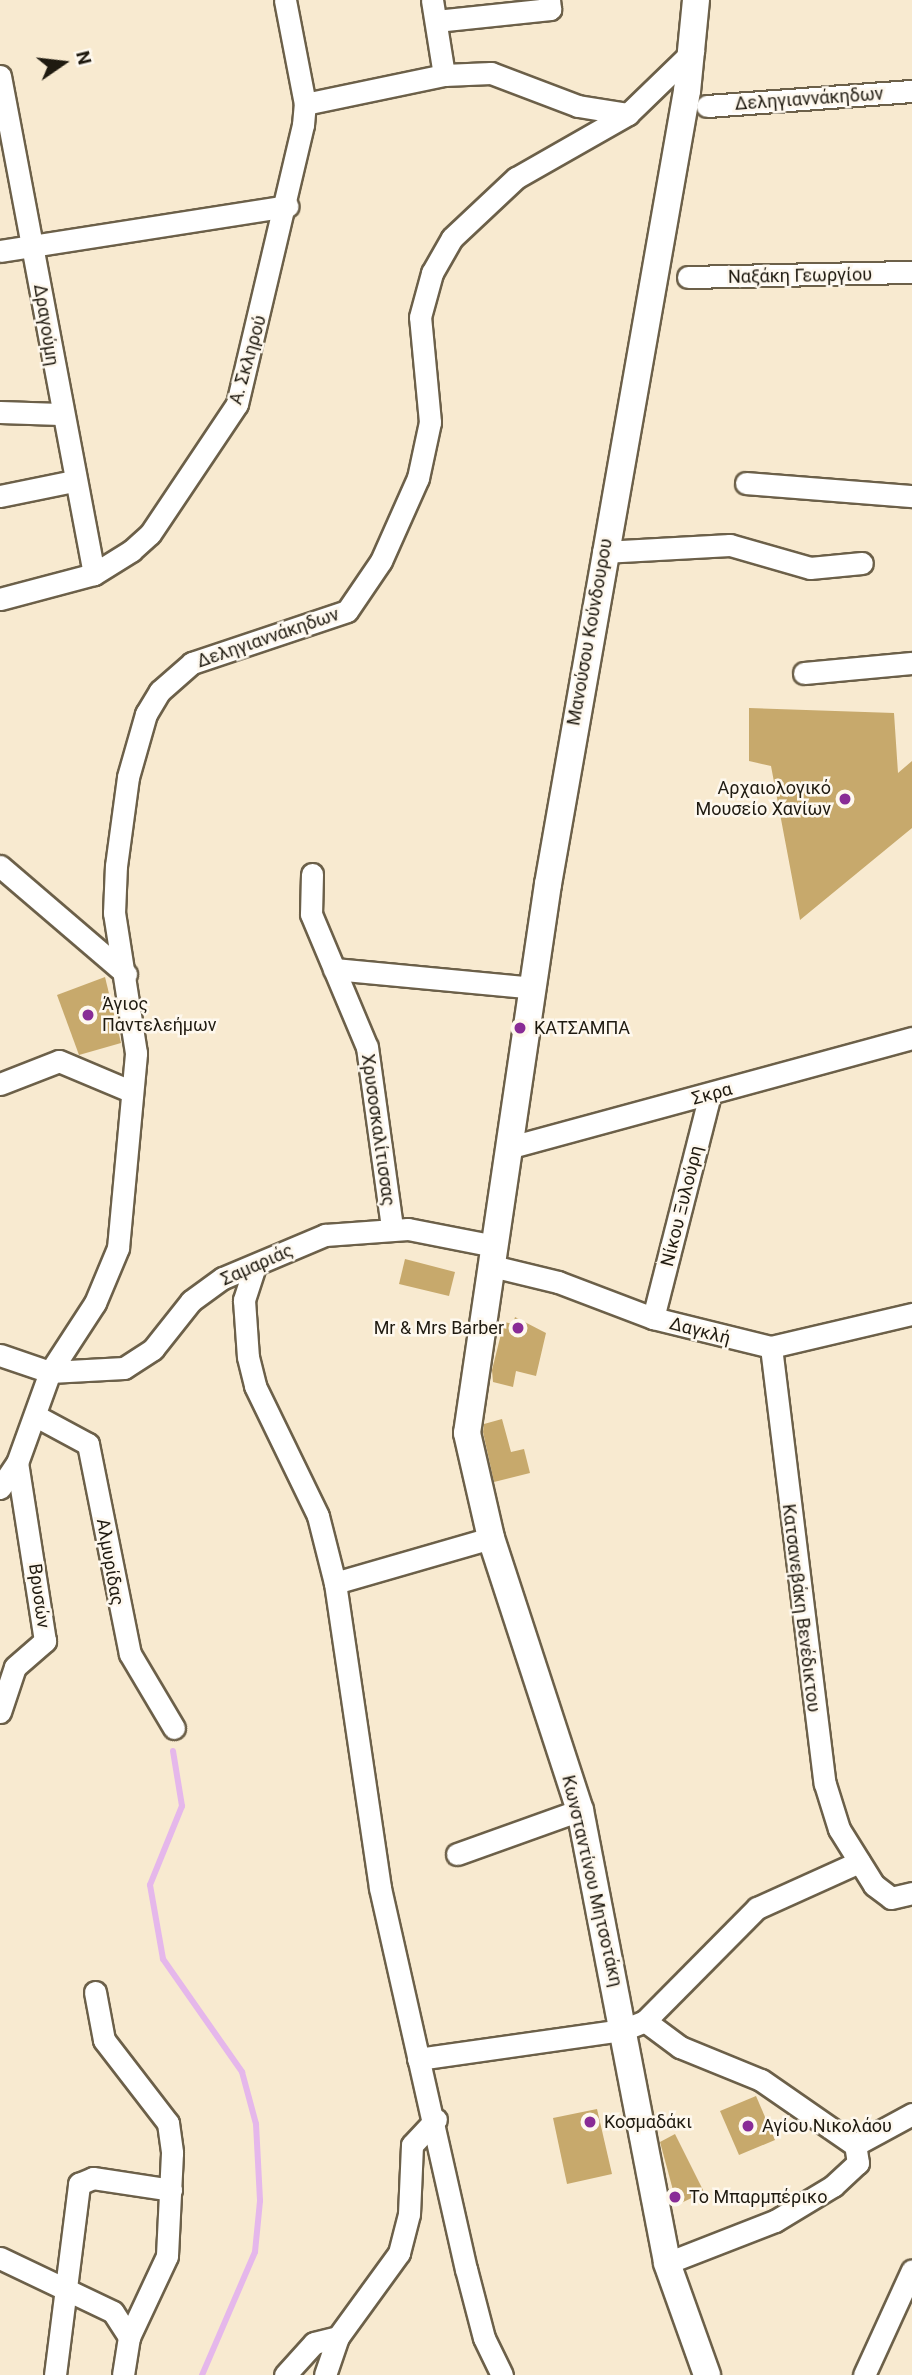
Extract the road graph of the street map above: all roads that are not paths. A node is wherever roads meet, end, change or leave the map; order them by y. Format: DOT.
graph roads {
  1 [pos="285,0"];
  2 [pos="432,0"];
  3 [pos="549,0"];
  4 [pos="696,0"];
  5 [pos="436,21"];
  6 [pos="693,51"];
  7 [pos="444,75"];
  8 [pos="1,82"];
  9 [pos="912,92"];
  10 [pos="305,104"];
  11 [pos="707,106"];
  12 [pos="628,114"];
  13 [pos="287,206"];
  14 [pos="33,246"];
  15 [pos="0,251"];
  16 [pos="912,272"];
  17 [pos="688,277"];
  18 [pos="0,412"];
  19 [pos="60,414"];
  20 [pos="73,481"];
  21 [pos="746,483"];
  22 [pos="0,496"];
  23 [pos="912,496"];
  24 [pos="603,552"];
  25 [pos="862,563"];
  26 [pos="94,574"];
  27 [pos="0,599"];
  28 [pos="912,663"];
  29 [pos="804,673"];
  30 [pos="0,866"];
  31 [pos="312,874"];
  32 [pos="334,969"];
  33 [pos="126,974"];
  34 [pos="534,988"];
  35 [pos="912,1038"];
  36 [pos="0,1084"];
  37 [pos="128,1090"];
  38 [pos="710,1095"];
  39 [pos="511,1147"];
  40 [pos="392,1228"];
  41 [pos="494,1256"];
  42 [pos="255,1266"];
  43 [pos="653,1318"];
  44 [pos="910,1321"];
  45 [pos="771,1347"];
  46 [pos="0,1356"];
  47 [pos="50,1372"];
  48 [pos="36,1416"];
  49 [pos="17,1463"];
  50 [pos="0,1488"];
  51 [pos="491,1538"];
  52 [pos="335,1583"];
  53 [pos="0,1712"];
  54 [pos="174,1728"];
  55 [pos="580,1810"];
  56 [pos="457,1854"];
  57 [pos="859,1862"];
  58 [pos="912,1893"];
  59 [pos="95,1992"];
  60 [pos="634,2026"];
  61 [pos="418,2059"];
  62 [pos="912,2113"];
  63 [pos="436,2119"];
  64 [pos="855,2145"];
  65 [pos="171,2190"];
  66 [pos="0,2258"];
  67 [pos="667,2263"];
  68 [pos="912,2270"];
  69 [pos="63,2288"];
  70 [pos="129,2337"];
  71 [pos="338,2337"];
  72 [pos="55,2375"];
  73 [pos="123,2375"];
  74 [pos="285,2375"];
  75 [pos="325,2375"];
  76 [pos="502,2375"];
  77 [pos="707,2375"];
  78 [pos="864,2375"];
  1 -- 10 [label="street, Α. Σκληρού"];
  2 -- 5 [label="street"];
  3 -- 5 [label="street"];
  4 -- 6 [label="main road, Μανούσου Κούνδουρου"];
  5 -- 7 [label="street"];
  6 -- 12 [label="street, Δεληγιαννάκηδων"];
  6 -- 24 [label="main road, Μανούσου Κούνδουρου"];
  7 -- 10 [label="street"];
  7 -- 12 [label="street"];
  8 -- 14 [label="street, Δραγούμη"];
  9 -- 11 [label="street, Δεληγιαννάκηδων"];
  10 -- 13 [label="street, Α. Σκληρού"];
  12 -- 33 [label="street, Δεληγιαννάκηδων"];
  13 -- 14 [label="street"];
  13 -- 26 [label="street, Α. Σκληρού"];
  14 -- 15 [label="street"];
  14 -- 19 [label="street, Δραγούμη"];
  16 -- 17 [label="street, Ναξάκη Γεωργίου"];
  18 -- 19 [label="street"];
  19 -- 20 [label="street, Δραγούμη"];
  20 -- 22 [label="street"];
  20 -- 26 [label="street, Δραγούμη"];
  21 -- 23 [label="street"];
  24 -- 25 [label="street"];
  24 -- 34 [label="main road, Μανούσου Κούνδουρου"];
  26 -- 27 [label="street, Α. Σκληρού"];
  28 -- 29 [label="street"];
  30 -- 33 [label="street"];
  31 -- 32 [label="street, Χρυσοσκαλίτισσας"];
  32 -- 34 [label="street"];
  32 -- 40 [label="street, Χρυσοσκαλίτισσας"];
  33 -- 37 [label="street, Δεληγιαννάκηδων"];
  34 -- 39 [label="main road, Μανούσου Κούνδουρου"];
  35 -- 38 [label="street, Σκρα"];
  36 -- 37 [label="street"];
  37 -- 47 [label="street, Δεληγιαννάκηδων"];
  38 -- 39 [label="street, Σκρα"];
  38 -- 43 [label="street, Νίκου Ξυλούρη"];
  39 -- 41 [label="main road, Μανούσου Κούνδουρου"];
  40 -- 41 [label="street, Σαμαριάς"];
  40 -- 42 [label="street, Σαμαριάς"];
  41 -- 43 [label="street, Δαγκλή"];
  41 -- 51 [label="main road, Κωνσταντίνου Μητσοτάκη"];
  42 -- 47 [label="street, Σαμαριάς"];
  42 -- 52 [label="street"];
  43 -- 45 [label="street, Δαγκλή"];
  44 -- 45 [label="street, Δαγκλή"];
  45 -- 57 [label="street, Κατσανεβάκη Βενέδικτου"];
  46 -- 47 [label="street"];
  47 -- 48 [label="street, Δεληγιαννάκηδων"];
  48 -- 49 [label="street, Δεληγιαννάκηδων"];
  48 -- 54 [label="street, Αλμυρίδας"];
  49 -- 50 [label="street, Δεληγιαννάκηδων"];
  49 -- 53 [label="street, Βρυσών"];
  51 -- 52 [label="street"];
  51 -- 55 [label="main road, Κωνσταντίνου Μητσοτάκη"];
  52 -- 61 [label="street"];
  55 -- 56 [label="street"];
  55 -- 60 [label="main road, Κωνσταντίνου Μητσοτάκη"];
  57 -- 58 [label="street, Κατσανεβάκη Βενέδικτου"];
  57 -- 60 [label="street"];
  59 -- 65 [label="street"];
  60 -- 61 [label="street"];
  60 -- 64 [label="street"];
  60 -- 67 [label="main road, Κωνσταντίνου Μητσοτάκη"];
  61 -- 63 [label="street"];
  62 -- 64 [label="street"];
  63 -- 71 [label="street"];
  63 -- 76 [label="street"];
  64 -- 67 [label="street"];
  65 -- 69 [label="street"];
  65 -- 70 [label="street"];
  66 -- 69 [label="street"];
  67 -- 77 [label="main road, Κωνσταντίνου Μητσοτάκη"];
  68 -- 78 [label="street"];
  69 -- 70 [label="street"];
  69 -- 72 [label="street"];
  70 -- 73 [label="street"];
  71 -- 74 [label="street"];
  71 -- 75 [label="street"];
}
